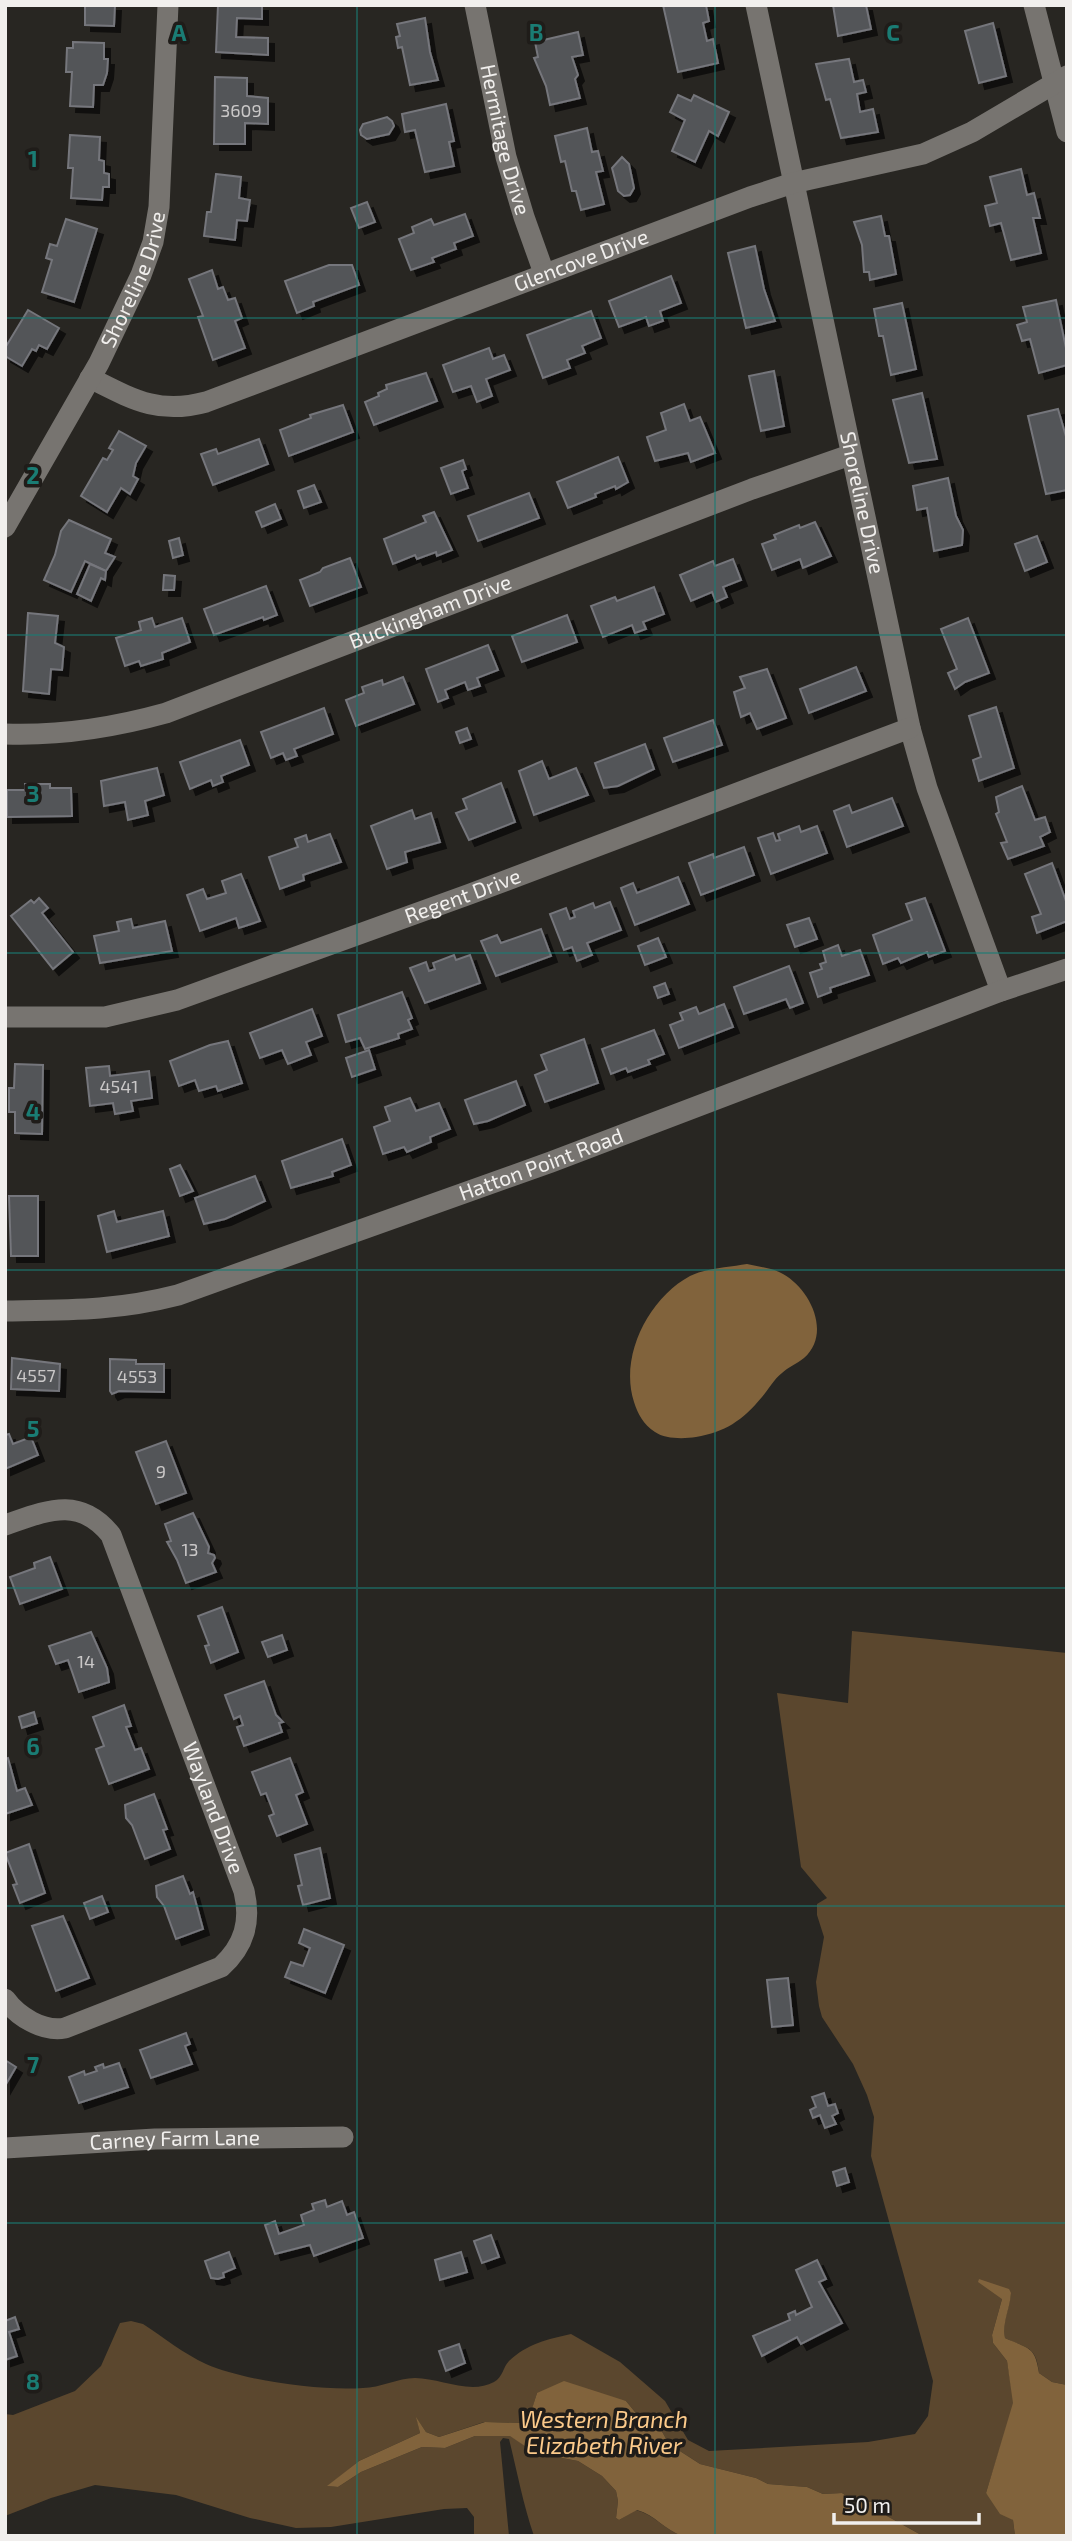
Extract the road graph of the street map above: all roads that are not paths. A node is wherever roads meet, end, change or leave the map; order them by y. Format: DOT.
graph roads {
  1 [pos="168,5"];
  2 [pos="475,5"];
  3 [pos="756,5"];
  4 [pos="1034,5"];
  5 [pos="1061,80"];
  6 [pos="1067,132"];
  7 [pos="793,183"];
  8 [pos="544,273"];
  9 [pos="90,379"];
  10 [pos="850,456"];
  11 [pos="5,527"];
  12 [pos="910,728"];
  13 [pos="5,734"];
  14 [pos="1067,970"];
  15 [pos="1001,991"];
  16 [pos="5,1017"];
  17 [pos="5,1311"];
  18 [pos="5,1525"];
  19 [pos="5,1999"];
  20 [pos="343,2137"];
  21 [pos="5,2148"];
  1 -- 9 [label="street, Shoreline Drive"];
  2 -- 8 [label="street, Hermitage Drive"];
  3 -- 7 [label="street, Shoreline Drive"];
  4 -- 5 [label="street"];
  5 -- 6 [label="street"];
  5 -- 7 [label="street, Glencove Drive"];
  7 -- 8 [label="street, Glencove Drive"];
  7 -- 10 [label="street, Shoreline Drive"];
  8 -- 9 [label="street, Glencove Drive"];
  9 -- 11 [label="street, Shoreline Drive"];
  10 -- 12 [label="street, Shoreline Drive"];
  10 -- 13 [label="street, Buckingham Drive"];
  12 -- 15 [label="street, Shoreline Drive"];
  12 -- 16 [label="street, Regent Drive"];
  14 -- 15 [label="street, Hatton Point Road"];
  15 -- 17 [label="street, Hatton Point Road"];
  18 -- 19 [label="street, Wayland Drive"];
  20 -- 21 [label="street, Carney Farm Lane"];
}
